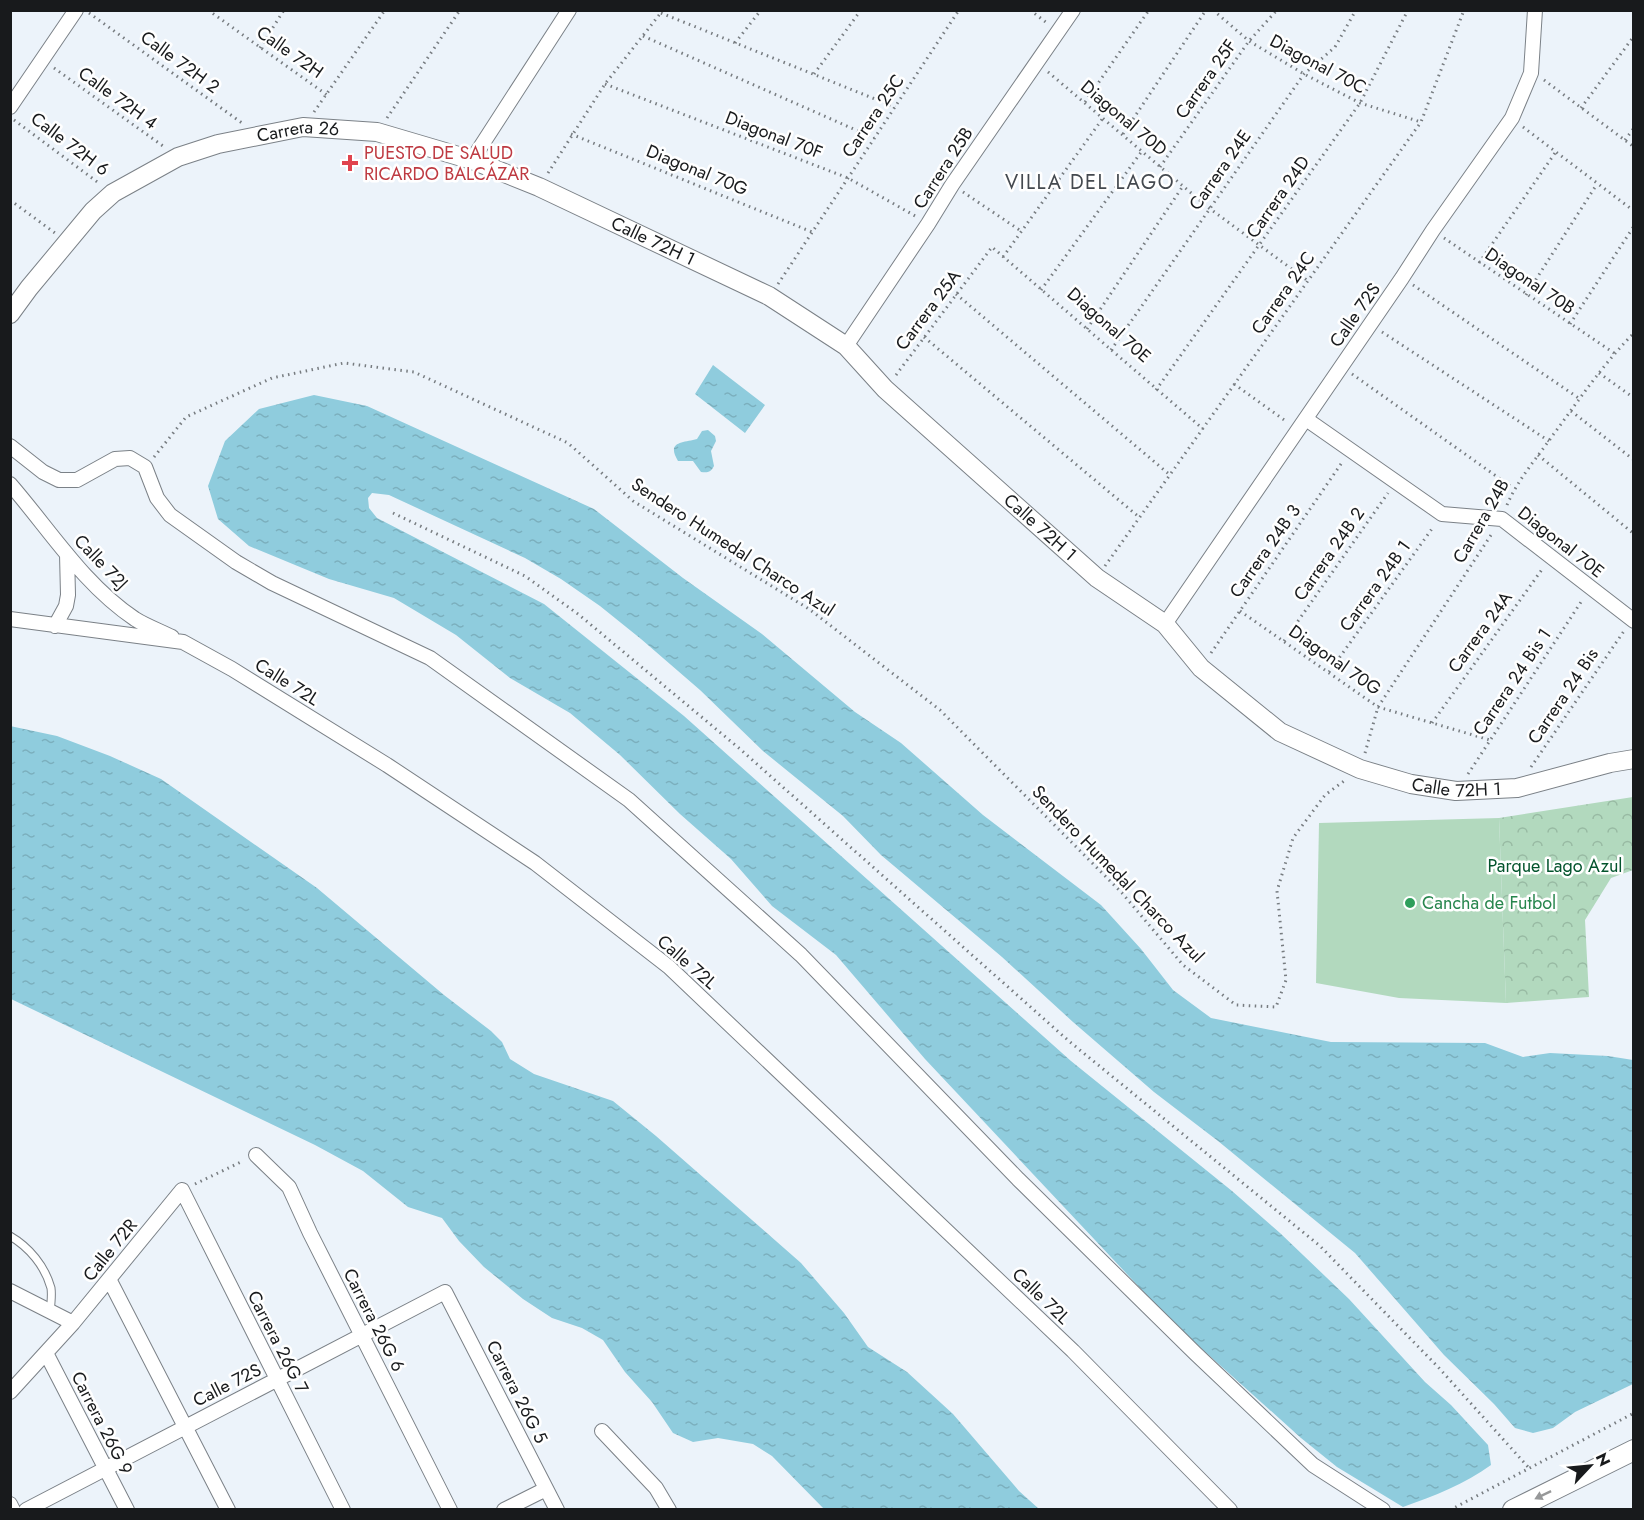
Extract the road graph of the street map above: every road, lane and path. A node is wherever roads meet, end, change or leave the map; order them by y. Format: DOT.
graph roads {
  1 [pos="76,10"];
  2 [pos="86,10"];
  3 [pos="208,10"];
  4 [pos="284,10"];
  5 [pos="385,10"];
  6 [pos="460,10"];
  7 [pos="569,10"];
  8 [pos="760,10"];
  9 [pos="861,10"];
  10 [pos="959,10"];
  11 [pos="1030,10"];
  12 [pos="1072,10"];
  13 [pos="1149,10"];
  14 [pos="1206,10"];
  15 [pos="1213,10"];
  16 [pos="1277,10"];
  17 [pos="1356,10"];
  18 [pos="1408,10"];
  19 [pos="1464,10"];
  20 [pos="1535,10"];
  21 [pos="662,12"];
  22 [pos="1058,32"];
  23 [pos="643,36"];
  24 [pos="1634,36"];
  25 [pos="1250,41"];
  26 [pos="735,43"];
  27 [pos="260,48"];
  28 [pos="42,60"];
  29 [pos="1037,63"];
  30 [pos="1531,72"];
  31 [pos="814,74"];
  32 [pos="1304,74"];
  33 [pos="605,84"];
  34 [pos="16,86"];
  35 [pos="327,94"];
  36 [pos="1084,102"];
  37 [pos="1360,103"];
  38 [pos="10,107"];
  39 [pos="895,107"];
  40 [pos="1581,108"];
  41 [pos="10,117"];
  42 [pos="1103,118"];
  43 [pos="1512,118"];
  44 [pos="1420,122"];
  45 [pos="303,127"];
  46 [pos="1634,128"];
  47 [pos="377,132"];
  48 [pos="571,134"];
  49 [pos="1122,134"];
  50 [pos="258,135"];
  51 [pos="874,138"];
  52 [pos="1624,140"];
  53 [pos="1634,147"];
  54 [pos="1142,151"];
  55 [pos="1555,153"];
  56 [pos="178,157"];
  57 [pos="472,160"];
  58 [pos="1160,166"];
  59 [pos="848,178"];
  60 [pos="952,184"];
  61 [pos="1597,184"];
  62 [pos="1183,186"];
  63 [pos="539,187"];
  64 [pos="113,194"];
  65 [pos="10,200"];
  66 [pos="1209,208"];
  67 [pos="1634,211"];
  68 [pos="928,224"];
  69 [pos="1634,226"];
  70 [pos="1433,230"];
  71 [pos="1022,231"];
  72 [pos="812,232"];
  73 [pos="67,242"];
  74 [pos="1260,246"];
  75 [pos="992,247"];
  76 [pos="1003,256"];
  77 [pos="1479,263"];
  78 [pos="1402,278"];
  79 [pos="1308,281"];
  80 [pos="1041,290"];
  81 [pos="956,294"];
  82 [pos="1526,295"];
  83 [pos="769,296"];
  84 [pos="10,314"];
  85 [pos="1370,324"];
  86 [pos="1570,324"];
  87 [pos="1087,330"];
  88 [pos="1633,333"];
  89 [pos="924,337"];
  90 [pos="846,346"];
  91 [pos="1111,350"];
  92 [pos="1614,353"];
  93 [pos="1341,366"];
  94 [pos="1599,373"];
  95 [pos="1234,384"];
  96 [pos="885,389"];
  97 [pos="1156,390"];
  98 [pos="1634,398"];
  99 [pos="1580,399"];
  100 [pos="1570,411"];
  101 [pos="1302,424"];
  102 [pos="1203,429"];
  103 [pos="1549,441"];
  104 [pos="10,446"];
  105 [pos="1351,450"];
  106 [pos="1538,455"];
  107 [pos="1634,460"];
  108 [pos="145,467"];
  109 [pos="1170,475"];
  110 [pos="1396,481"];
  111 [pos="10,484"];
  112 [pos="1514,489"];
  113 [pos="393,513"];
  114 [pos="1442,514"];
  115 [pos="1139,518"];
  116 [pos="1502,519"];
  117 [pos="1634,534"];
  118 [pos="67,555"];
  119 [pos="1551,556"];
  120 [pos="1096,578"];
  121 [pos="1591,588"];
  122 [pos="1240,611"];
  123 [pos="10,619"];
  124 [pos="1633,620"];
  125 [pos="1165,624"];
  126 [pos="55,626"];
  127 [pos="183,642"];
  128 [pos="1284,642"];
  129 [pos="1201,668"];
  130 [pos="1329,672"];
  131 [pos="1378,706"];
  132 [pos="1432,723"];
  133 [pos="1490,740"];
  134 [pos="1634,759"];
  135 [pos="1360,769"];
  136 [pos="1517,789"];
  137 [pos="1456,792"];
  138 [pos="256,1155"];
  139 [pos="182,1190"];
  140 [pos="10,1236"];
  141 [pos="109,1279"];
  142 [pos="10,1292"];
  143 [pos="445,1292"];
  144 [pos="50,1312"];
  145 [pos="73,1323"];
  146 [pos="362,1335"];
  147 [pos="46,1353"];
  148 [pos="277,1379"];
  149 [pos="10,1392"];
  150 [pos="1634,1413"];
  151 [pos="186,1427"];
  152 [pos="602,1431"];
  153 [pos="1634,1450"];
  154 [pos="105,1468"];
  155 [pos="1529,1468"];
  156 [pos="546,1489"];
  157 [pos="10,1504"];
  158 [pos="13,1509"];
  159 [pos="26,1509"];
  160 [pos="127,1509"];
  161 [pos="228,1509"];
  162 [pos="343,1509"];
  163 [pos="450,1509"];
  164 [pos="504,1509"];
  165 [pos="557,1509"];
  166 [pos="669,1509"];
  167 [pos="1230,1509"];
  168 [pos="1383,1509"];
  169 [pos="1450,1509"];
  170 [pos="1513,1509"];
  1 -- 28 [label="street"];
  2 -- 50 [label="path, Calle 72H 2"];
  3 -- 27 [label="path, Calle 72H"];
  4 -- 27 [label="path"];
  5 -- 35 [label="path"];
  6 -- 47 [label="path"];
  7 -- 57 [label="street"];
  8 -- 26 [label="path"];
  9 -- 31 [label="path"];
  10 -- 39 [label="path, Carrera 25C"];
  11 -- 22 [label="path"];
  12 -- 22 [label="street, Carrera 25B"];
  13 -- 36 [label="path"];
  14 -- 49 [label="path"];
  15 -- 25 [label="path, Diagonal 70C"];
  16 -- 25 [label="path, Carrera 25F"];
  17 -- 32 [label="path, Carrera 24E"];
  18 -- 37 [label="path, Carrera 24D"];
  19 -- 44 [label="path, Carrera 24C"];
  20 -- 30 [label="street, Calle 72S"];
  21 -- 23 [label="path"];
  21 -- 26 [label="path"];
  22 -- 29 [label="street, Carrera 25B"];
  23 -- 33 [label="path"];
  23 -- 51 [label="path"];
  24 -- 40 [label="path"];
  25 -- 32 [label="path, Diagonal 70C"];
  25 -- 58 [label="path, Carrera 25F"];
  26 -- 31 [label="path"];
  27 -- 35 [label="path, Calle 72H"];
  28 -- 34 [label="street"];
  28 -- 56 [label="path, Calle 72H 4"];
  29 -- 36 [label="path, Diagonal 70D"];
  29 -- 60 [label="street, Carrera 25B"];
  30 -- 40 [label="path"];
  30 -- 43 [label="street, Calle 72S"];
  31 -- 39 [label="path"];
  32 -- 37 [label="path, Diagonal 70C"];
  32 -- 66 [label="path, Carrera 24E"];
  33 -- 48 [label="path"];
  33 -- 59 [label="path, Diagonal 70F"];
  34 -- 38 [label="street"];
  35 -- 45 [label="path"];
  36 -- 42 [label="path, Diagonal 70D"];
  37 -- 44 [label="path, Diagonal 70C"];
  37 -- 74 [label="path, Carrera 24D"];
  39 -- 51 [label="path, Carrera 25C"];
  40 -- 52 [label="path"];
  41 -- 64 [label="path, Calle 72H 6"];
  42 -- 49 [label="path, Diagonal 70D"];
  42 -- 71 [label="path"];
  43 -- 55 [label="path"];
  43 -- 70 [label="street, Calle 72S"];
  44 -- 79 [label="path, Carrera 24C"];
  45 -- 47 [label="street, Carrera 26"];
  45 -- 50 [label="street, Carrera 26"];
  46 -- 52 [label="path"];
  47 -- 57 [label="street, Carrera 26"];
  48 -- 63 [label="path"];
  48 -- 72 [label="path, Diagonal 70G"];
  49 -- 54 [label="path, Diagonal 70D"];
  50 -- 56 [label="street, Carrera 26"];
  51 -- 59 [label="path, Carrera 25C"];
  52 -- 53 [label="path"];
  54 -- 58 [label="path, Diagonal 70D"];
  54 -- 80 [label="path"];
  55 -- 61 [label="path"];
  55 -- 77 [label="path"];
  56 -- 64 [label="street, Carrera 26"];
  57 -- 63 [label="street, Calle 72H 1"];
  58 -- 62 [label="path, Diagonal 70D"];
  59 -- 68 [label="path, Diagonal 70F"];
  59 -- 72 [label="path, Carrera 25C"];
  60 -- 68 [label="street, Carrera 25B"];
  60 -- 71 [label="path"];
  61 -- 67 [label="path"];
  61 -- 82 [label="path"];
  62 -- 66 [label="path, Diagonal 70D"];
  62 -- 87 [label="path"];
  63 -- 83 [label="street, Calle 72H 1"];
  64 -- 73 [label="street, Carrera 26"];
  65 -- 73 [label="path"];
  66 -- 74 [label="path, Diagonal 70D"];
  66 -- 91 [label="path, Carrera 24E"];
  68 -- 90 [label="street, Carrera 25B"];
  69 -- 86 [label="path"];
  70 -- 77 [label="path, Diagonal 70B"];
  70 -- 78 [label="street, Calle 72S"];
  71 -- 76 [label="path"];
  72 -- 83 [label="path, Carrera 25C"];
  73 -- 84 [label="street, Carrera 26"];
  74 -- 79 [label="path, Diagonal 70D"];
  74 -- 97 [label="path, Carrera 24D"];
  75 -- 76 [label="path, Diagonal 70E"];
  75 -- 81 [label="path, Carrera 25A"];
  76 -- 80 [label="path, Diagonal 70E"];
  77 -- 82 [label="path, Diagonal 70B"];
  78 -- 85 [label="street, Calle 72S"];
  78 -- 99 [label="path"];
  79 -- 95 [label="path, Carrera 24C"];
  80 -- 87 [label="path, Diagonal 70E"];
  81 -- 89 [label="path, Carrera 25A"];
  81 -- 109 [label="path"];
  82 -- 86 [label="path, Diagonal 70B"];
  83 -- 90 [label="street, Calle 72H 1"];
  85 -- 93 [label="street, Calle 72S"];
  85 -- 103 [label="path"];
  86 -- 92 [label="path, Diagonal 70B"];
  87 -- 91 [label="path, Diagonal 70E"];
  88 -- 92 [label="path, Carrera 24B"];
  89 -- 96 [label="path, Carrera 25A"];
  89 -- 115 [label="path"];
  90 -- 96 [label="street, Calle 72H 1"];
  91 -- 97 [label="path, Diagonal 70E"];
  92 -- 94 [label="path, Carrera 24B"];
  93 -- 101 [label="street, Calle 72S"];
  93 -- 112 [label="path, Diagonal 70E"];
  94 -- 98 [label="path"];
  94 -- 99 [label="path, Carrera 24B"];
  95 -- 101 [label="path"];
  95 -- 102 [label="path, Carrera 24C"];
  96 -- 120 [label="street, Calle 72H 1"];
  97 -- 102 [label="path, Diagonal 70E"];
  99 -- 100 [label="path, Carrera 24B"];
  100 -- 103 [label="path, Carrera 24B"];
  100 -- 107 [label="path"];
  101 -- 105 [label="street"];
  101 -- 125 [label="street, Calle 72S"];
  102 -- 109 [label="path, Carrera 24C"];
  103 -- 106 [label="path, Carrera 24B"];
  104 -- 108 [label="street"];
  105 -- 110 [label="street"];
  105 -- 122 [label="path, Carrera 24B 3"];
  106 -- 112 [label="path, Carrera 24B"];
  106 -- 117 [label="path"];
  108 -- 135 [label="path, Sendero Humedal Charco Azul"];
  108 -- 168 [label="street"];
  109 -- 115 [label="path, Carrera 24C"];
  110 -- 114 [label="street"];
  110 -- 128 [label="path, Carrera 24B 2"];
  111 -- 118 [label="street, Calle 72J"];
  112 -- 116 [label="path, Carrera 24B"];
  113 -- 155 [label="path"];
  114 -- 116 [label="street, Diagonal 70E"];
  114 -- 130 [label="path, Carrera 24B 1"];
  115 -- 120 [label="path, Carrera 24C"];
  116 -- 119 [label="street, Diagonal 70E"];
  116 -- 131 [label="path, Carrera 24B"];
  118 -- 126 [label="street"];
  118 -- 127 [label="street, Calle 72J"];
  119 -- 121 [label="street, Diagonal 70E"];
  119 -- 132 [label="path, Carrera 24A"];
  120 -- 125 [label="street, Calle 72H 1"];
  121 -- 124 [label="street, Diagonal 70E"];
  121 -- 133 [label="path, Carrera 24 Bis 1"];
  122 -- 128 [label="path, Diagonal 70G"];
  122 -- 129 [label="path, Carrera 24B 3"];
  123 -- 126 [label="street, Calle 72L"];
  124 -- 136 [label="path, Carrera 24 Bis"];
  125 -- 129 [label="street, Calle 72H 1"];
  126 -- 127 [label="street, Calle 72L"];
  127 -- 167 [label="street, Calle 72L"];
  128 -- 130 [label="path, Diagonal 70G"];
  129 -- 135 [label="street, Calle 72H 1"];
  130 -- 131 [label="path, Diagonal 70G"];
  131 -- 132 [label="path, Diagonal 70G"];
  131 -- 135 [label="path, Carrera 24B"];
  132 -- 133 [label="path, Diagonal 70G"];
  133 -- 137 [label="path, Carrera 24 Bis 1"];
  134 -- 136 [label="street, Calle 72H 1"];
  135 -- 137 [label="street, Calle 72H 1"];
  136 -- 137 [label="street, Calle 72H 1"];
  138 -- 139 [label="path"];
  138 -- 146 [label="street, Carrera 26G 6"];
  139 -- 141 [label="street, Calle 72R"];
  139 -- 148 [label="street, Carrera 26G 7"];
  140 -- 144 [label="lane"];
  141 -- 145 [label="street, Calle 72R"];
  141 -- 151 [label="street"];
  142 -- 144 [label="street"];
  143 -- 146 [label="street, Calle 72S"];
  143 -- 156 [label="street, Carrera 26G 5"];
  144 -- 145 [label="street"];
  145 -- 147 [label="street, Calle 72R"];
  146 -- 148 [label="street, Calle 72S"];
  146 -- 163 [label="street, Carrera 26G 6"];
  147 -- 149 [label="street, Calle 72R"];
  147 -- 154 [label="street, Carrera 26G 9"];
  148 -- 151 [label="street, Calle 72S"];
  148 -- 162 [label="street, Carrera 26G 7"];
  150 -- 155 [label="path"];
  151 -- 154 [label="street, Calle 72S"];
  151 -- 161 [label="street"];
  152 -- 166 [label="street"];
  153 -- 170 [label="main road, one-way"];
  154 -- 159 [label="street, Calle 72S"];
  154 -- 160 [label="street, Carrera 26G 9"];
  155 -- 169 [label="path"];
  156 -- 164 [label="street"];
  156 -- 165 [label="street, Carrera 26G 5"];
  157 -- 158 [label="street"];
}
